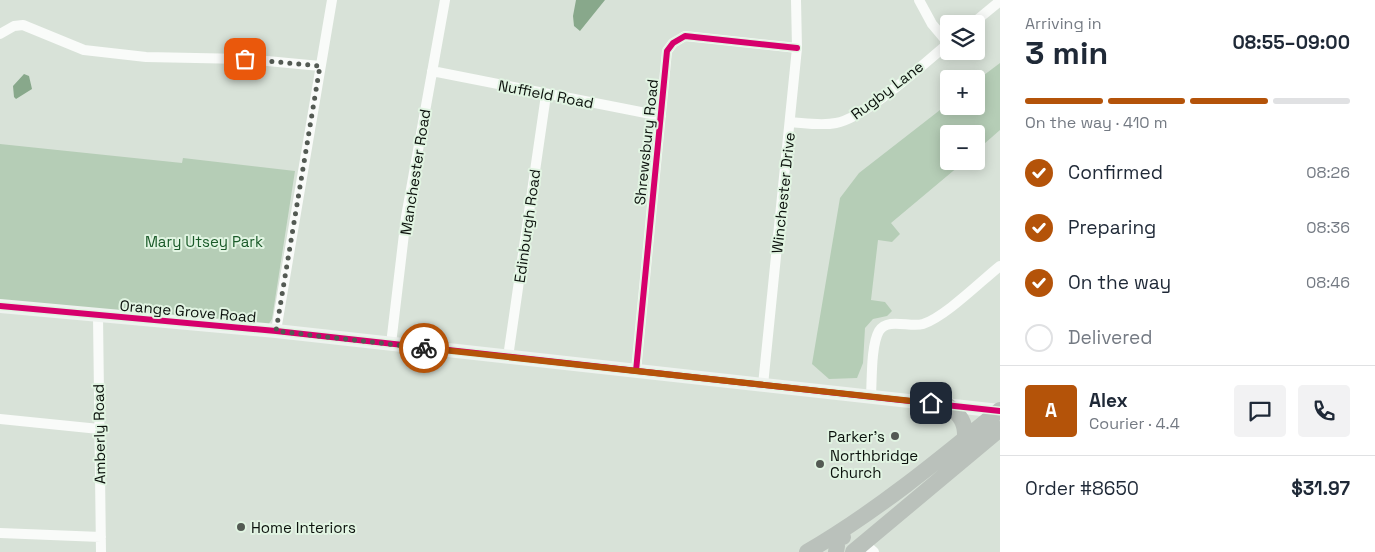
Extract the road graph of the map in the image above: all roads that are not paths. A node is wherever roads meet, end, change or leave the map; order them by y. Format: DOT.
graph roads {
  1 [pos="332,0"];
  2 [pos="445,0"];
  3 [pos="796,0"];
  4 [pos="919,0"];
  5 [pos="1000,1"];
  6 [pos="983,15"];
  7 [pos="0,34"];
  8 [pos="940,34"];
  9 [pos="797,48"];
  10 [pos="940,49"];
  11 [pos="320,66"];
  12 [pos="432,71"];
  13 [pos="546,95"];
  14 [pos="661,116"];
  15 [pos="790,122"];
  16 [pos="1000,266"];
  17 [pos="0,306"];
  18 [pos="98,316"];
  19 [pos="276,331"];
  20 [pos="391,344"];
  21 [pos="508,357"];
  22 [pos="636,371"];
  23 [pos="763,385"];
  24 [pos="871,396"];
  25 [pos="948,405"];
  26 [pos="1000,411"];
  27 [pos="0,419"];
  28 [pos="99,429"];
  29 [pos="1000,429"];
  30 [pos="965,439"];
  31 [pos="893,496"];
  32 [pos="0,533"];
  33 [pos="101,537"];
  34 [pos="835,544"];
  35 [pos="864,549"];
  36 [pos="101,552"];
  37 [pos="807,552"];
  1 -- 11 [label="street"];
  2 -- 12 [label="street, Manchester Road"];
  3 -- 9 [label="street, Winchester Drive"];
  4 -- 8 [label="street"];
  5 -- 6 [label="street"];
  7 -- 11 [label="street"];
  9 -- 14 [label="street, Shrewsbury Road"];
  9 -- 15 [label="street, Winchester Drive"];
  10 -- 15 [label="street, Rugby Lane"];
  11 -- 19 [label="street"];
  12 -- 13 [label="street, Nuffield Road"];
  12 -- 20 [label="street, Manchester Road"];
  13 -- 14 [label="street, Nuffield Road"];
  13 -- 21 [label="street, Edinburgh Road"];
  14 -- 22 [label="street, Shrewsbury Road"];
  15 -- 23 [label="street, Winchester Drive"];
  16 -- 24 [label="street"];
  17 -- 18 [label="street, Orange Grove Road"];
  18 -- 19 [label="street, Orange Grove Road"];
  18 -- 28 [label="street, Amberly Road"];
  19 -- 20 [label="street, Orange Grove Road"];
  20 -- 21 [label="street, Orange Grove Road"];
  21 -- 22 [label="street, Orange Grove Road"];
  22 -- 23 [label="street, Orange Grove Road"];
  23 -- 24 [label="street, Orange Grove Road"];
  24 -- 25 [label="street, Orange Grove Road"];
  25 -- 26 [label="street, Orange Grove Road"];
  25 -- 30 [label="main road"];
  26 -- 30 [label="main road"];
  27 -- 28 [label="street"];
  28 -- 33 [label="street, Amberly Road"];
  29 -- 35 [label="main road"];
  30 -- 31 [label="main road"];
  31 -- 34 [label="main road"];
  31 -- 35 [label="main road"];
  32 -- 33 [label="street"];
  33 -- 36 [label="street, Amberly Road"];
  34 -- 35 [label="main road"];
  34 -- 37 [label="main road"];
}
